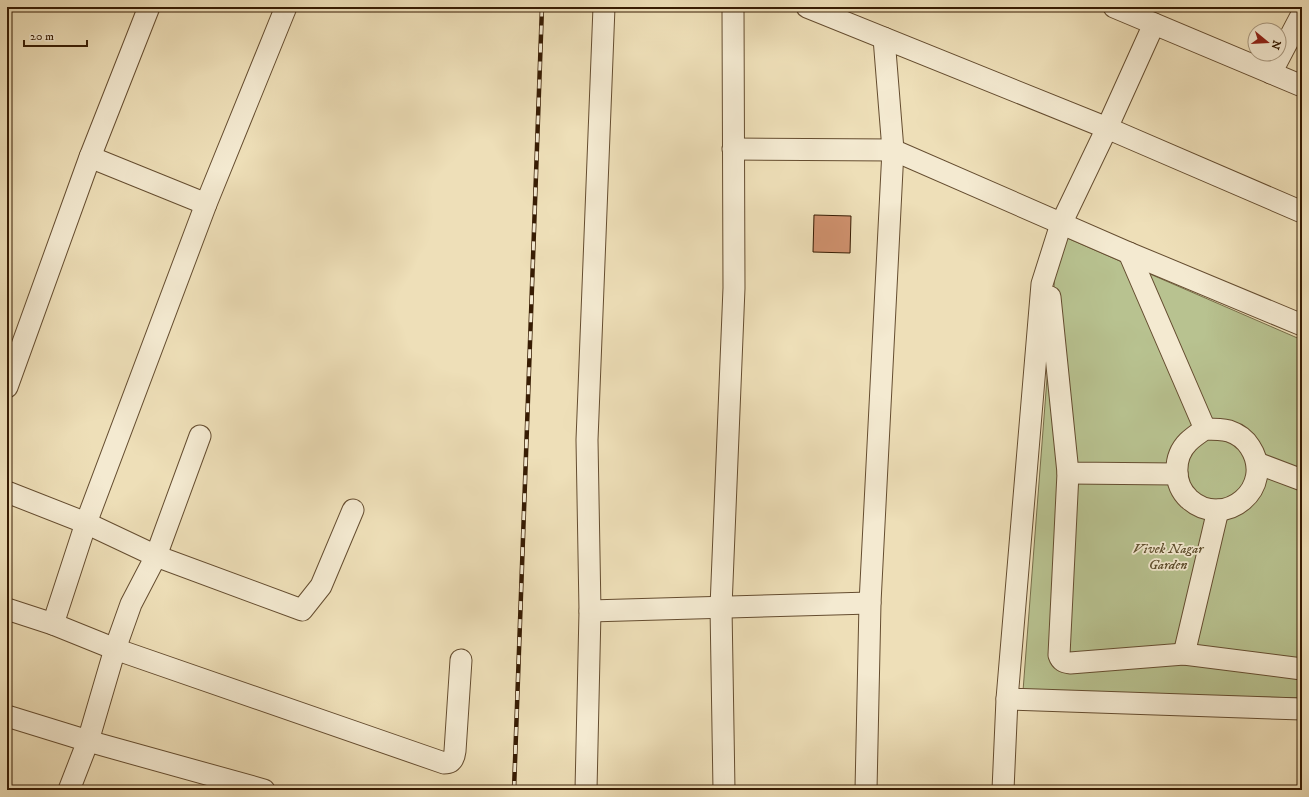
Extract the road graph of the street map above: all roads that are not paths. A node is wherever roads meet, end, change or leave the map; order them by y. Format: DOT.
graph roads {
  1 [pos="149,7"];
  2 [pos="286,7"];
  3 [pos="604,7"];
  4 [pos="733,7"];
  5 [pos="807,7"];
  6 [pos="1114,7"];
  7 [pos="1302,14"];
  8 [pos="1154,24"];
  9 [pos="884,38"];
  10 [pos="1271,73"];
  11 [pos="1302,86"];
  12 [pos="1107,128"];
  13 [pos="733,149"];
  14 [pos="893,150"];
  15 [pos="90,157"];
  16 [pos="206,204"];
  17 [pos="1302,212"];
  18 [pos="1061,224"];
  19 [pos="1129,253"];
  20 [pos="1047,266"];
  21 [pos="1302,325"];
  22 [pos="7,387"];
  23 [pos="1205,429"];
  24 [pos="200,436"];
  25 [pos="1257,463"];
  26 [pos="1068,473"];
  27 [pos="1177,474"];
  28 [pos="1302,480"];
  29 [pos="7,492"];
  30 [pos="353,510"];
  31 [pos="1218,510"];
  32 [pos="86,523"];
  33 [pos="156,556"];
  34 [pos="870,603"];
  35 [pos="721,607"];
  36 [pos="7,609"];
  37 [pos="590,610"];
  38 [pos="53,624"];
  39 [pos="114,649"];
  40 [pos="1184,654"];
  41 [pos="461,660"];
  42 [pos="1302,669"];
  43 [pos="1007,699"];
  44 [pos="1302,709"];
  45 [pos="7,716"];
  46 [pos="88,741"];
  47 [pos="68,790"];
  48 [pos="264,790"];
  49 [pos="586,790"];
  50 [pos="724,790"];
  51 [pos="866,790"];
  52 [pos="1003,790"];
  1 -- 15 [label="street"];
  2 -- 16 [label="street"];
  3 -- 37 [label="street"];
  4 -- 13 [label="street"];
  5 -- 9 [label="street"];
  6 -- 8 [label="street"];
  7 -- 10 [label="street"];
  8 -- 10 [label="street"];
  8 -- 12 [label="street"];
  9 -- 12 [label="street"];
  9 -- 14 [label="street"];
  10 -- 11 [label="street"];
  12 -- 17 [label="street"];
  12 -- 18 [label="street"];
  13 -- 14 [label="street"];
  13 -- 35 [label="street"];
  14 -- 18 [label="street"];
  14 -- 34 [label="street"];
  15 -- 16 [label="street"];
  15 -- 22 [label="street"];
  16 -- 32 [label="street"];
  18 -- 19 [label="street"];
  18 -- 20 [label="street"];
  19 -- 21 [label="street"];
  19 -- 23 [label="street"];
  20 -- 26 [label="street"];
  20 -- 43 [label="street"];
  23 -- 25 [label="street"];
  23 -- 27 [label="street"];
  24 -- 33 [label="street"];
  25 -- 28 [label="street"];
  25 -- 31 [label="street"];
  26 -- 27 [label="street"];
  26 -- 40 [label="street"];
  27 -- 31 [label="street"];
  29 -- 32 [label="street"];
  30 -- 33 [label="street"];
  31 -- 40 [label="street"];
  32 -- 33 [label="street"];
  32 -- 38 [label="street"];
  33 -- 39 [label="street"];
  34 -- 35 [label="street"];
  34 -- 51 [label="street"];
  35 -- 37 [label="street"];
  35 -- 50 [label="street"];
  36 -- 38 [label="street"];
  37 -- 49 [label="street"];
  38 -- 39 [label="street"];
  39 -- 41 [label="street"];
  39 -- 46 [label="street"];
  40 -- 42 [label="street"];
  43 -- 44 [label="street"];
  43 -- 52 [label="street"];
  45 -- 46 [label="street"];
  46 -- 47 [label="street"];
  46 -- 48 [label="street"];
}
